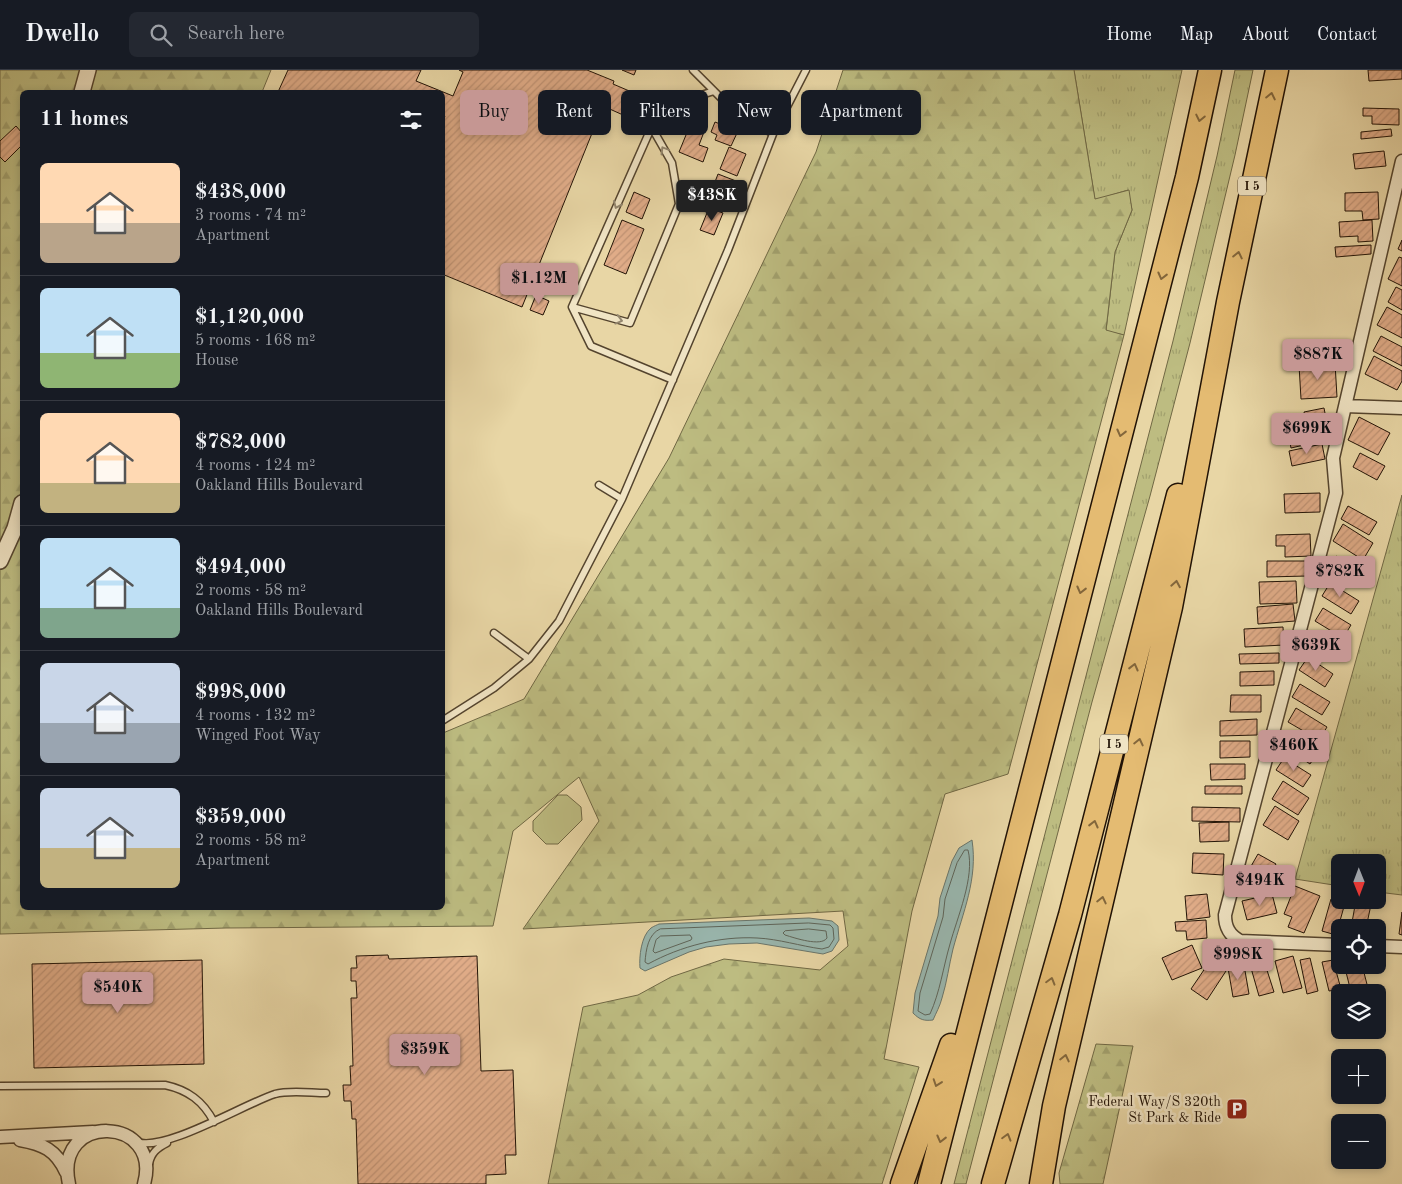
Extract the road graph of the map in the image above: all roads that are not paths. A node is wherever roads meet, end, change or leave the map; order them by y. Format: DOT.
graph roads {
  1 [pos="88,70"];
  2 [pos="693,70"];
  3 [pos="806,70"];
  4 [pos="1210,70"];
  5 [pos="1277,70"];
  6 [pos="83,90"];
  7 [pos="714,91"];
  8 [pos="708,93"];
  9 [pos="718,95"];
  10 [pos="791,99"];
  11 [pos="649,135"];
  12 [pos="656,135"];
  13 [pos="773,135"];
  14 [pos="1402,161"];
  15 [pos="1228,302"];
  16 [pos="572,307"];
  17 [pos="673,380"];
  18 [pos="1345,406"];
  19 [pos="1402,408"];
  20 [pos="599,485"];
  21 [pos="622,499"];
  22 [pos="20,516"];
  23 [pos="18,530"];
  24 [pos="0,561"];
  25 [pos="494,633"];
  26 [pos="529,659"];
  27 [pos="445,719"];
  28 [pos="1000,905"];
  29 [pos="1331,945"];
  30 [pos="1386,946"];
  31 [pos="1402,947"];
  32 [pos="0,1086"];
  33 [pos="326,1093"];
  34 [pos="214,1122"];
  35 [pos="95,1132"];
  36 [pos="179,1136"];
  37 [pos="132,1139"];
  38 [pos="67,1178"];
  39 [pos="145,1179"];
  40 [pos="902,1184"];
  41 [pos="929,1184"];
  42 [pos="993,1184"];
  43 [pos="1041,1184"];
  1 -- 6 [label="street"];
  2 -- 7 [label="lane"];
  3 -- 10 [label="lane"];
  4 -- 28 [label="highway, one-way"];
  15 -- 5 [label="highway, I 5, one-way"];
  7 -- 8 [label="lane"];
  7 -- 9 [label="lane"];
  11 -- 16 [label="lane, one-way"];
  16 -- 12 [label="lane, one-way"];
  13 -- 17 [label="lane"];
  14 -- 18 [label="street"];
  42 -- 15 [label="highway, I 5, one-way"];
  43 -- 15 [label="highway, one-way"];
  16 -- 17 [label="lane"];
  17 -- 21 [label="lane"];
  18 -- 19 [label="street"];
  18 -- 29 [label="street"];
  20 -- 21 [label="lane"];
  21 -- 26 [label="lane"];
  22 -- 23 [label="street"];
  23 -- 24 [label="street"];
  25 -- 26 [label="lane"];
  26 -- 27 [label="lane"];
  28 -- 40 [label="highway, one-way"];
  28 -- 41 [label="highway, one-way"];
  30 -- 31 [label="street"];
  32 -- 34 [label="lane"];
  33 -- 34 [label="lane"];
  34 -- 36 [label="lane"];
  35 -- 37 [label="street"];
  35 -- 38 [label="street"];
  35 -- 38 [label="street"];
  36 -- 37 [label="lane"];
  36 -- 39 [label="lane"];
  37 -- 39 [label="street"];
}
